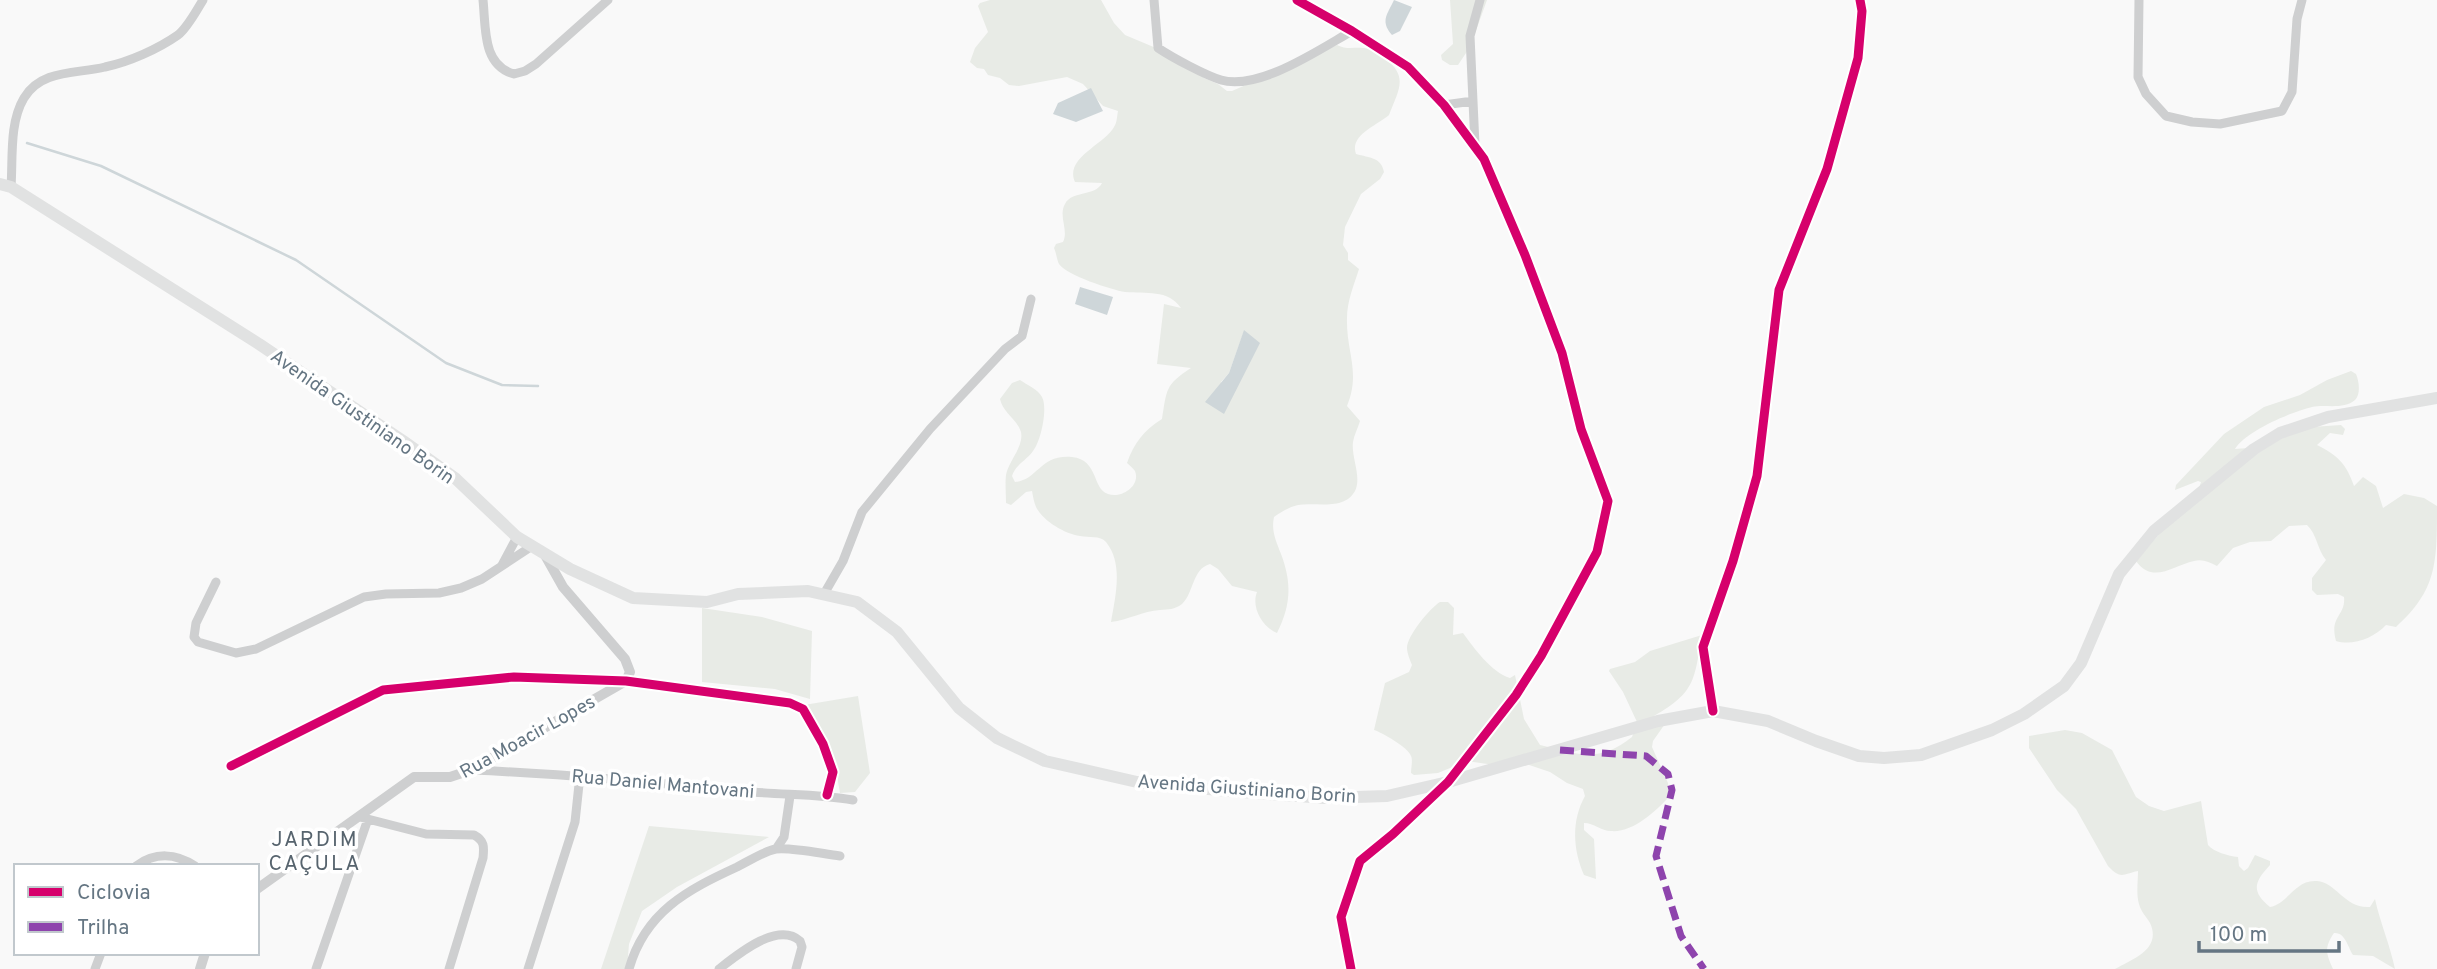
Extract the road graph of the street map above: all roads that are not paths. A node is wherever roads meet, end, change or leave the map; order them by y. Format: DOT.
graph roads {
  1 [pos="203,0"];
  2 [pos="483,0"];
  3 [pos="608,0"];
  4 [pos="1154,0"];
  5 [pos="1297,0"];
  6 [pos="1480,0"];
  7 [pos="1860,0"];
  8 [pos="2140,0"];
  9 [pos="2302,0"];
  10 [pos="1352,31"];
  11 [pos="1473,101"];
  12 [pos="1444,105"];
  13 [pos="1475,147"];
  14 [pos="5,185"];
  15 [pos="1031,299"];
  16 [pos="2437,398"];
  17 [pos="517,537"];
  18 [pos="532,546"];
  19 [pos="545,555"];
  20 [pos="499,569"];
  21 [pos="569,569"];
  22 [pos="216,582"];
  23 [pos="563,587"];
  24 [pos="824,594"];
  25 [pos="626,681"];
  26 [pos="1713,711"];
  27 [pos="231,766"];
  28 [pos="471,770"];
  29 [pos="580,775"];
  30 [pos="1448,782"];
  31 [pos="827,795"];
  32 [pos="790,796"];
  33 [pos="853,800"];
  34 [pos="364,818"];
  35 [pos="776,849"];
  36 [pos="840,856"];
  37 [pos="140,864"];
  38 [pos="192,864"];
  39 [pos="259,888"];
  40 [pos="316,969"];
  41 [pos="449,969"];
  42 [pos="528,969"];
  43 [pos="629,969"];
  44 [pos="719,969"];
  45 [pos="796,969"];
  46 [pos="1352,969"];
  1 -- 14 [label="street"];
  2 -- 3 [label="street"];
  4 -- 10 [label="street"];
  5 -- 10 [label="street"];
  6 -- 11 [label="street"];
  7 -- 26 [label="street"];
  8 -- 9 [label="street"];
  10 -- 12 [label="street"];
  11 -- 12 [label="street"];
  11 -- 13 [label="street"];
  12 -- 13 [label="street"];
  13 -- 30 [label="street"];
  14 -- 17 [label="main road, Avenida Giustiniano Borin"];
  15 -- 24 [label="street"];
  16 -- 26 [label="main road, Avenida Giustiniano Borin"];
  17 -- 18 [label="main road, Avenida Giustiniano Borin"];
  17 -- 20 [label="street"];
  18 -- 19 [label="main road, Avenida Giustiniano Borin"];
  18 -- 20 [label="street"];
  19 -- 21 [label="main road, Avenida Giustiniano Borin"];
  19 -- 23 [label="street"];
  20 -- 22 [label="street"];
  21 -- 23 [label="street"];
  21 -- 24 [label="main road, Avenida Giustiniano Borin"];
  23 -- 25 [label="street"];
  24 -- 30 [label="main road, Avenida Giustiniano Borin"];
  25 -- 27 [label="street"];
  25 -- 28 [label="street, Rua Moacir Lopes"];
  25 -- 31 [label="street"];
  26 -- 30 [label="main road, Avenida Giustiniano Borin"];
  28 -- 29 [label="street, Rua Daniel Mantovani"];
  28 -- 34 [label="street, Rua Moacir Lopes"];
  29 -- 32 [label="street, Rua Daniel Mantovani"];
  29 -- 42 [label="street"];
  30 -- 46 [label="street"];
  31 -- 32 [label="street, Rua Daniel Mantovani"];
  31 -- 33 [label="street, Rua Daniel Mantovani"];
  32 -- 35 [label="street"];
  34 -- 39 [label="street, Rua Moacir Lopes"];
  34 -- 40 [label="street"];
  34 -- 41 [label="street"];
  35 -- 36 [label="street"];
  35 -- 43 [label="street"];
  37 -- 38 [label="street"];
  44 -- 45 [label="street"];
}
